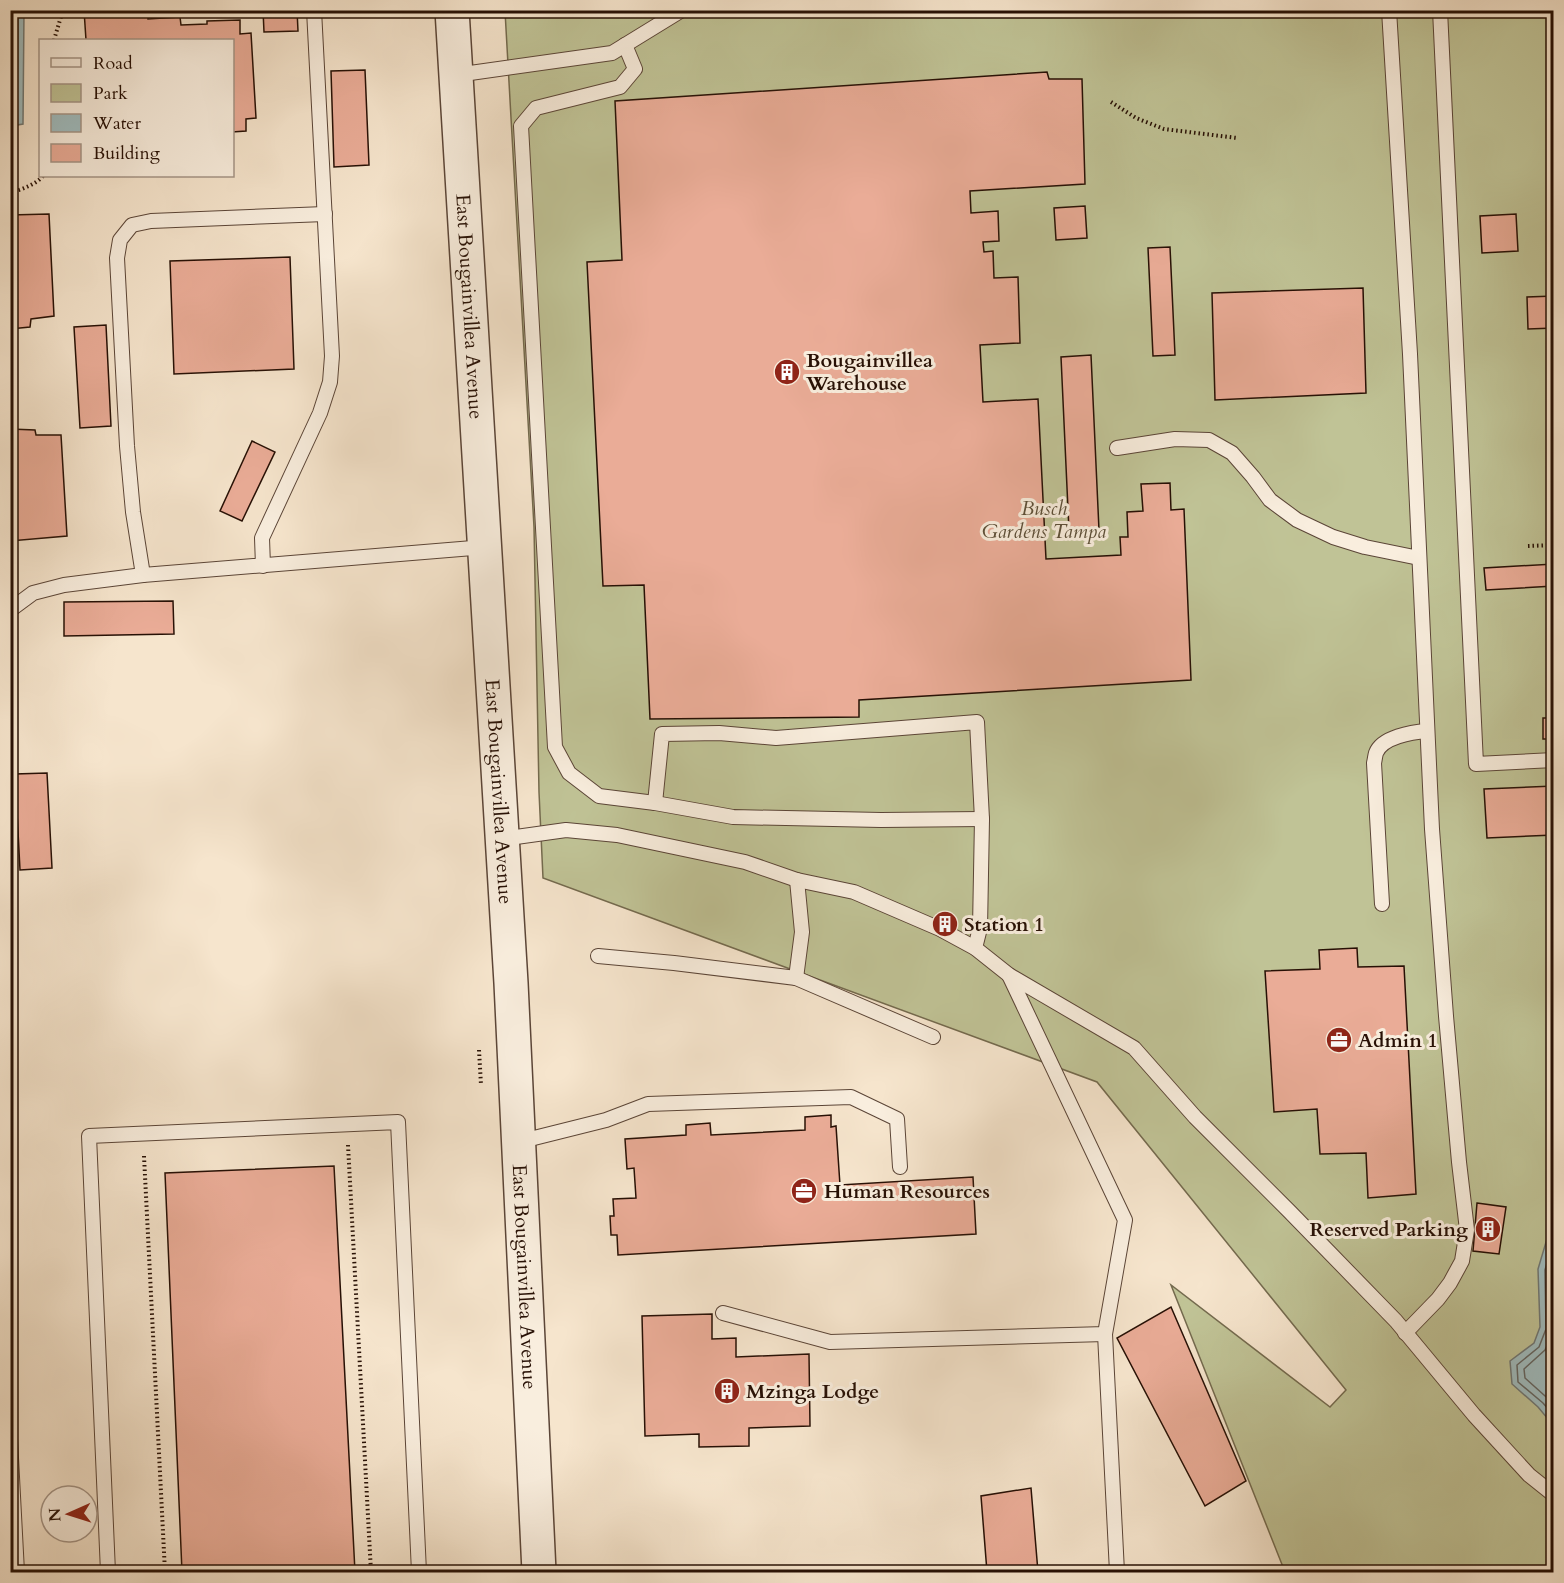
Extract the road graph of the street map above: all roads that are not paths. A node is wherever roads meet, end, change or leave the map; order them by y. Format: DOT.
graph roads {
  1 [pos="314,10"];
  2 [pos="452,10"];
  3 [pos="682,10"];
  4 [pos="1389,10"];
  5 [pos="1440,10"];
  6 [pos="626,45"];
  7 [pos="456,75"];
  8 [pos="325,214"];
  9 [pos="1117,448"];
  10 [pos="484,548"];
  11 [pos="1419,558"];
  12 [pos="263,566"];
  13 [pos="143,575"];
  14 [pos="10,610"];
  15 [pos="1427,731"];
  16 [pos="1554,760"];
  17 [pos="655,803"];
  18 [pos="982,819"];
  19 [pos="502,839"];
  20 [pos="797,879"];
  21 [pos="1382,904"];
  22 [pos="975,948"];
  23 [pos="598,956"];
  24 [pos="1009,975"];
  25 [pos="796,978"];
  26 [pos="933,1037"];
  27 [pos="518,1142"];
  28 [pos="900,1167"];
  29 [pos="723,1313"];
  30 [pos="1405,1333"];
  31 [pos="1105,1334"];
  32 [pos="10,1439"];
  33 [pos="1554,1495"];
  34 [pos="17,1572"];
  35 [pos="108,1572"];
  36 [pos="419,1572"];
  37 [pos="539,1572"];
  38 [pos="1117,1572"];
  1 -- 8 [label="lane"];
  2 -- 7 [label="street, East Bougainvillea Avenue"];
  3 -- 6 [label="lane"];
  4 -- 11 [label="lane"];
  5 -- 16 [label="lane"];
  6 -- 7 [label="lane"];
  6 -- 17 [label="lane"];
  7 -- 10 [label="street, East Bougainvillea Avenue"];
  8 -- 12 [label="lane"];
  8 -- 13 [label="lane"];
  9 -- 11 [label="lane"];
  10 -- 12 [label="lane"];
  10 -- 19 [label="street, East Bougainvillea Avenue"];
  11 -- 15 [label="lane"];
  12 -- 13 [label="lane"];
  13 -- 14 [label="lane"];
  15 -- 21 [label="lane"];
  15 -- 30 [label="lane"];
  17 -- 18 [label="lane"];
  17 -- 18 [label="lane"];
  18 -- 22 [label="lane"];
  19 -- 20 [label="lane"];
  19 -- 27 [label="street, East Bougainvillea Avenue"];
  20 -- 22 [label="lane"];
  20 -- 25 [label="lane"];
  22 -- 24 [label="lane"];
  23 -- 25 [label="lane"];
  24 -- 30 [label="lane"];
  24 -- 31 [label="lane"];
  25 -- 26 [label="lane"];
  27 -- 28 [label="lane"];
  27 -- 37 [label="street, East Bougainvillea Avenue"];
  29 -- 31 [label="lane"];
  30 -- 33 [label="lane"];
  31 -- 38 [label="lane"];
  32 -- 34 [label="lane"];
  35 -- 36 [label="lane"];
}
